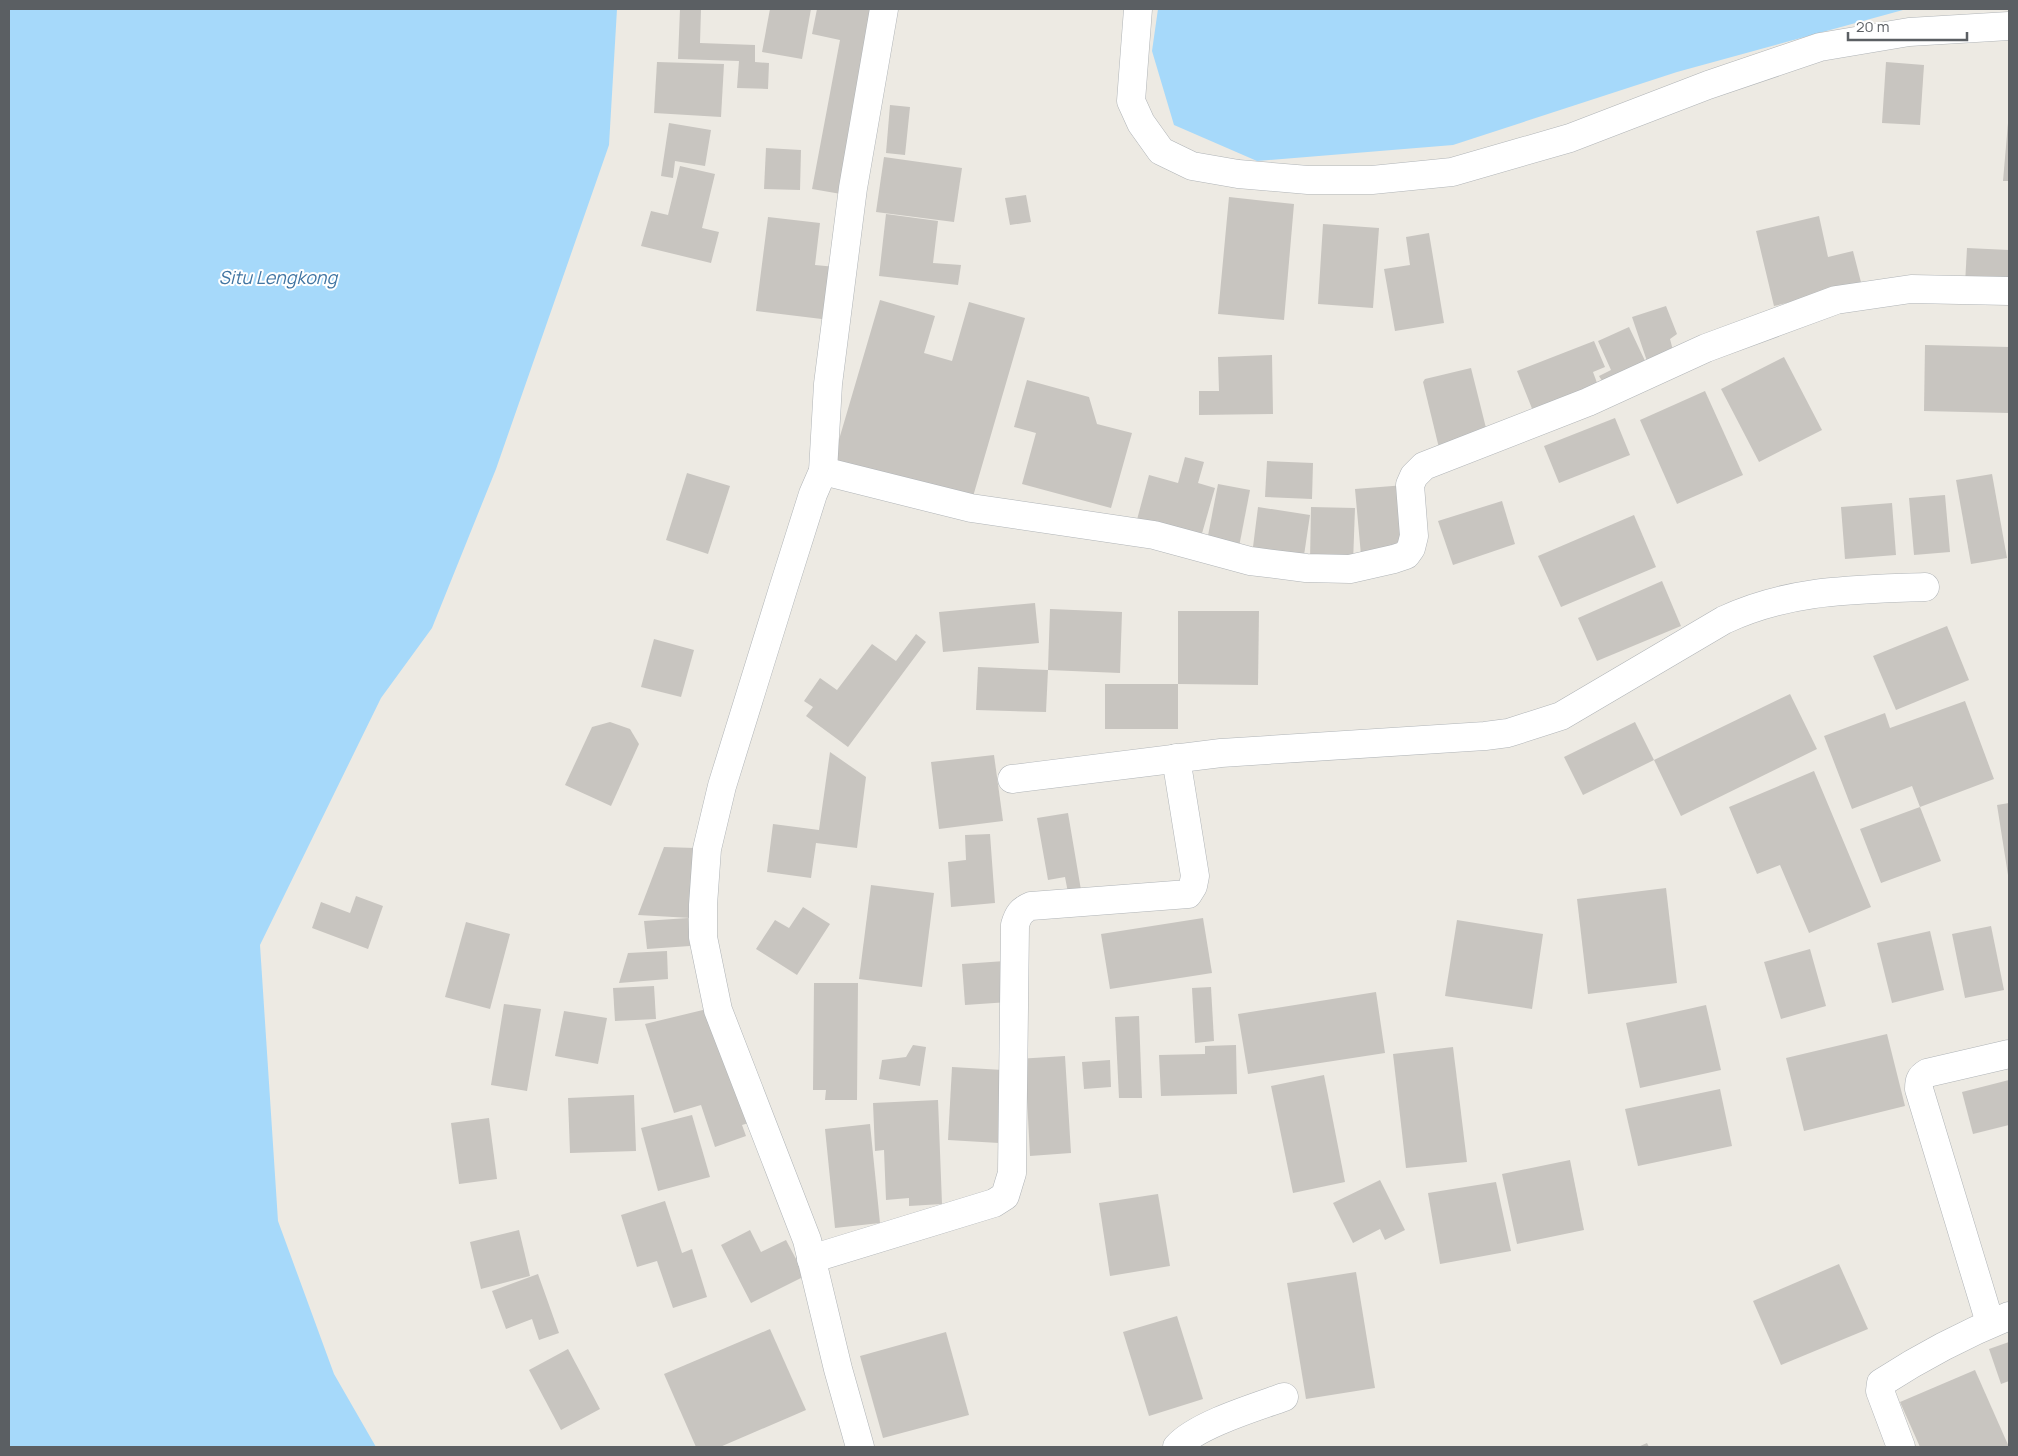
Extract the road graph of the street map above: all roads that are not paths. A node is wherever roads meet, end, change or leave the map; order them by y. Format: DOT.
graph roads {
  1 [pos="884,9"];
  2 [pos="1138,9"];
  3 [pos="2009,26"];
  4 [pos="2009,291"];
  5 [pos="823,471"];
  6 [pos="1925,587"];
  7 [pos="1176,758"];
  8 [pos="1012,779"];
  9 [pos="2009,1054"];
  10 [pos="811,1259"];
  11 [pos="2000,1319"];
  12 [pos="1284,1396"];
  13 [pos="860,1447"];
  14 [pos="1177,1447"];
  15 [pos="1902,1447"];
  1 -- 5 [label="street"];
  2 -- 3 [label="street"];
  4 -- 5 [label="street"];
  5 -- 10 [label="street"];
  6 -- 7 [label="street"];
  7 -- 8 [label="street"];
  7 -- 10 [label="street"];
  9 -- 11 [label="street"];
  10 -- 13 [label="street"];
  11 -- 15 [label="street"];
  12 -- 14 [label="street"];
}
